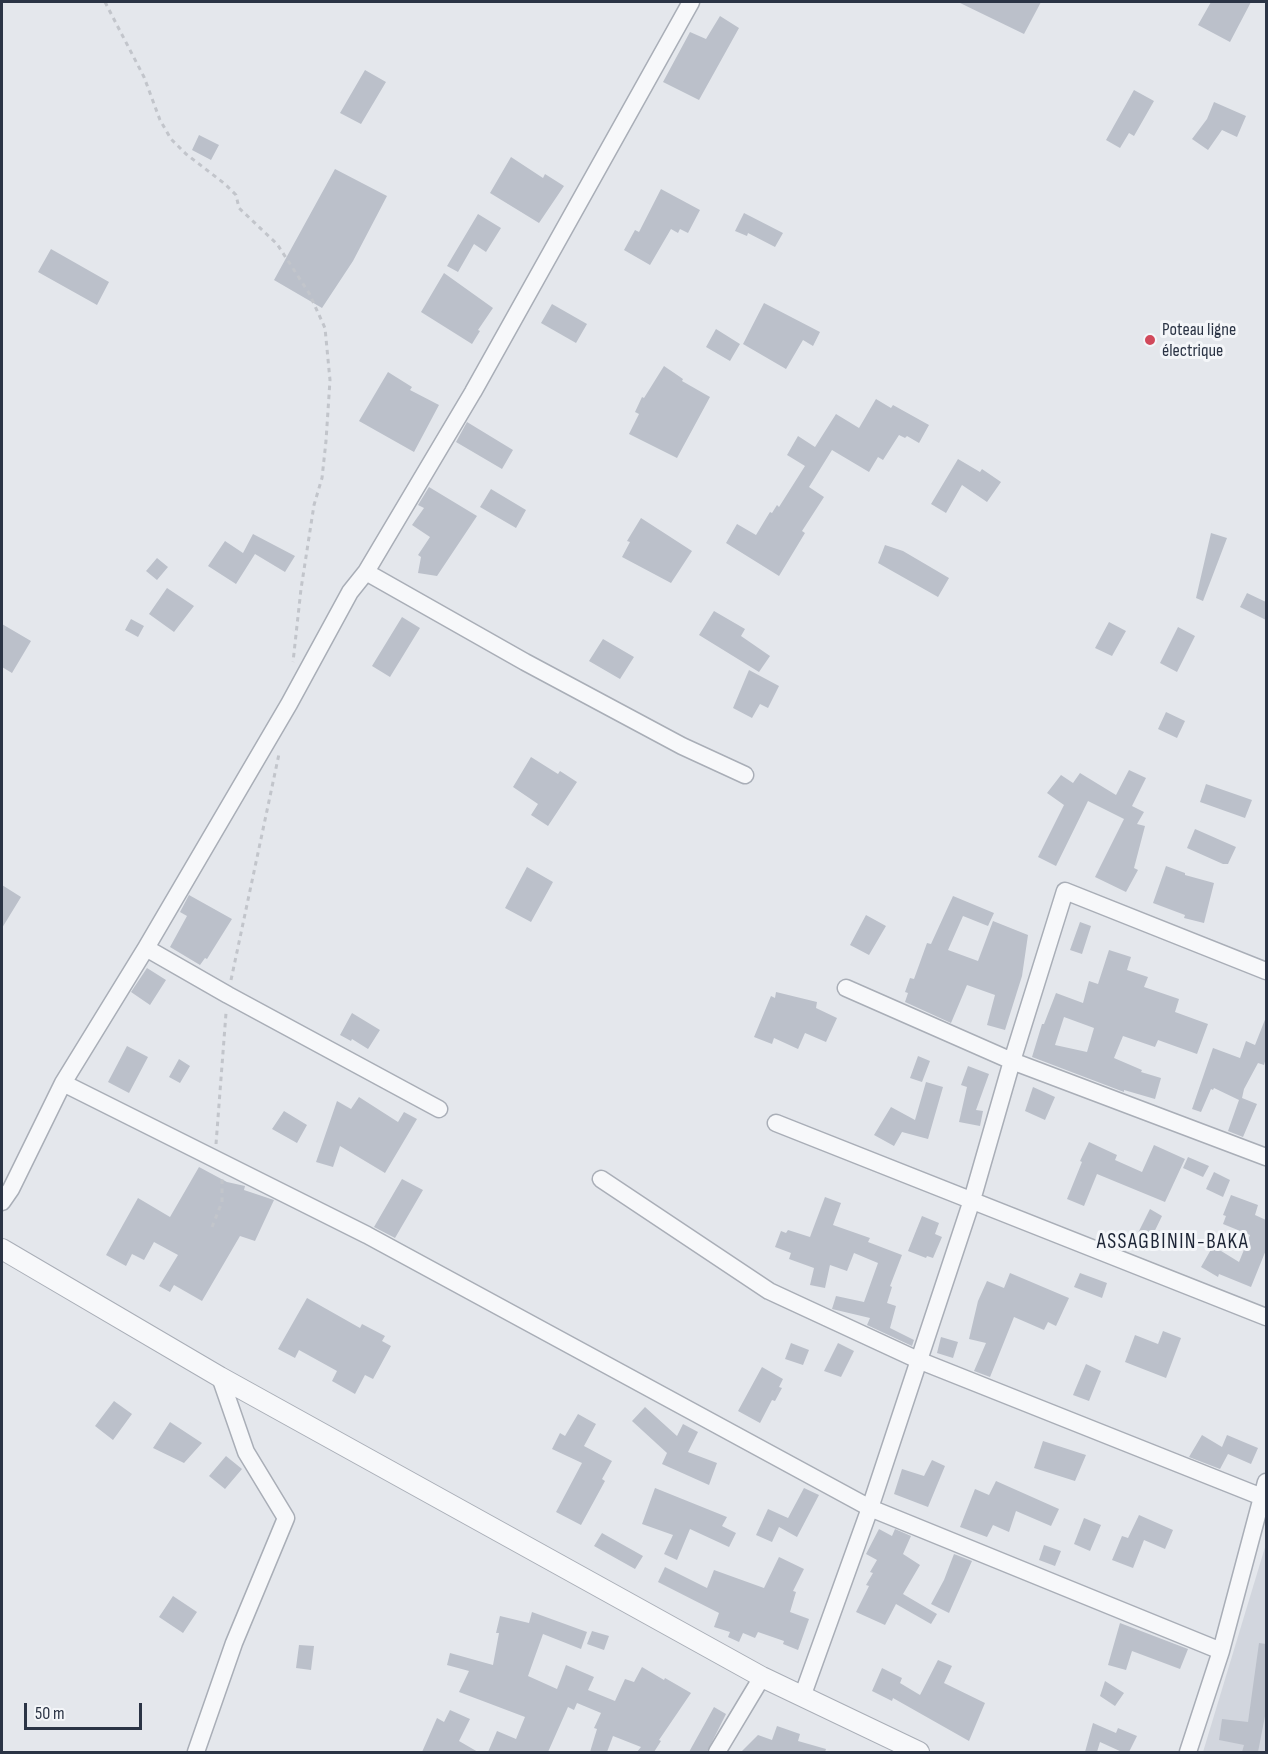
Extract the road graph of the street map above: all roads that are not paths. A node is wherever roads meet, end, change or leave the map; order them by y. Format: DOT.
graph roads {
  1 [pos="691,2"];
  2 [pos="366,572"];
  3 [pos="745,776"];
  4 [pos="146,948"];
  5 [pos="1266,971"];
  6 [pos="846,988"];
  7 [pos="1012,1061"];
  8 [pos="63,1083"];
  9 [pos="439,1109"];
  10 [pos="776,1123"];
  11 [pos="1266,1157"];
  12 [pos="601,1179"];
  13 [pos="972,1200"];
  14 [pos="2,1202"];
  15 [pos="2,1249"];
  16 [pos="1266,1317"];
  17 [pos="918,1360"];
  18 [pos="220,1377"];
  19 [pos="1264,1490"];
  20 [pos="870,1508"];
  21 [pos="1221,1651"];
  22 [pos="762,1677"];
  23 [pos="802,1697"];
  24 [pos="196,1752"];
  25 [pos="717,1752"];
  26 [pos="919,1752"];
  27 [pos="1188,1752"];
  1 -- 2 [label="street"];
  2 -- 3 [label="street"];
  2 -- 4 [label="street"];
  4 -- 8 [label="street"];
  4 -- 9 [label="street"];
  5 -- 7 [label="street"];
  6 -- 7 [label="street"];
  7 -- 11 [label="street"];
  7 -- 13 [label="street"];
  8 -- 14 [label="street"];
  8 -- 20 [label="street"];
  10 -- 13 [label="street"];
  12 -- 17 [label="street"];
  13 -- 16 [label="street"];
  13 -- 17 [label="street"];
  15 -- 18 [label="street"];
  17 -- 19 [label="street"];
  17 -- 20 [label="street"];
  18 -- 22 [label="street"];
  18 -- 24 [label="street"];
  19 -- 21 [label="street"];
  20 -- 21 [label="street"];
  20 -- 23 [label="street"];
  21 -- 27 [label="street"];
  22 -- 23 [label="street"];
  22 -- 25 [label="street"];
  23 -- 26 [label="street"];
}
